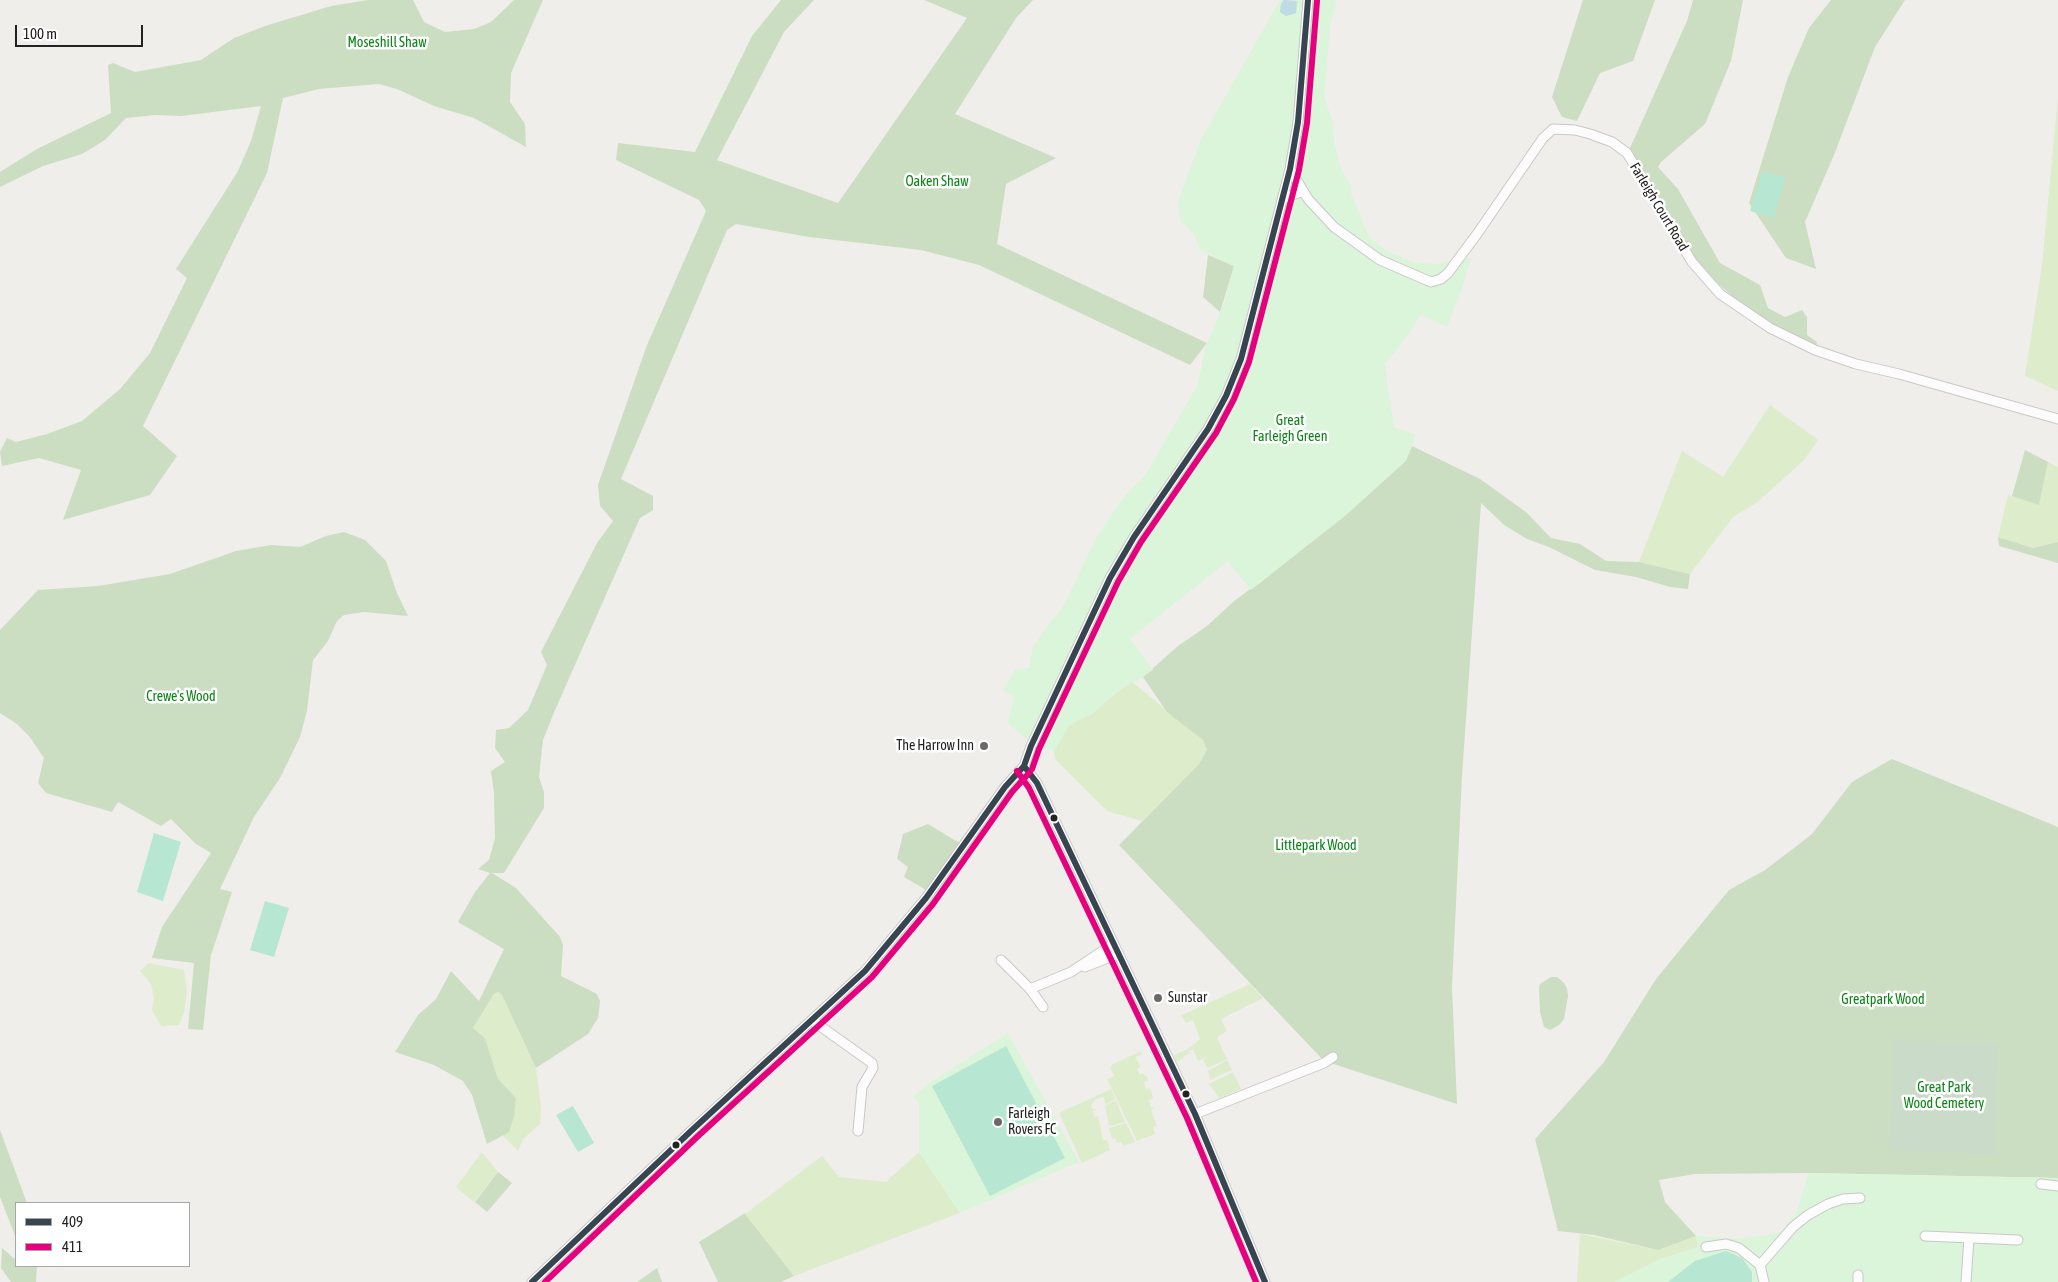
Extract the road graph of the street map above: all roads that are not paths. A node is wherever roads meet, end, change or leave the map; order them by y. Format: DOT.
graph roads {
  1 [pos="1308,0"];
  2 [pos="1290,169"];
  3 [pos="1303,191"];
  4 [pos="1283,199"];
  5 [pos="2058,419"];
  6 [pos="1024,766"];
  7 [pos="1113,944"];
  8 [pos="1118,954"];
  9 [pos="1001,960"];
  10 [pos="1071,972"];
  11 [pos="1030,989"];
  12 [pos="1043,1007"];
  13 [pos="813,1021"];
  14 [pos="1333,1057"];
  15 [pos="1195,1114"];
  16 [pos="858,1131"];
  17 [pos="2040,1184"];
  18 [pos="2058,1186"];
  19 [pos="1860,1198"];
  20 [pos="1925,1236"];
  21 [pos="1969,1238"];
  22 [pos="2018,1240"];
  23 [pos="1706,1247"];
  24 [pos="1760,1265"];
  25 [pos="532,1282"];
  26 [pos="1265,1282"];
  27 [pos="1764,1282"];
  28 [pos="1966,1282"];
  1 -- 2 [label="street"];
  2 -- 3 [label="street, Farleigh Court Road"];
  2 -- 4 [label="street"];
  3 -- 4 [label="street"];
  3 -- 5 [label="street, Farleigh Court Road"];
  4 -- 6 [label="street"];
  6 -- 7 [label="street"];
  6 -- 13 [label="street"];
  7 -- 8 [label="street"];
  7 -- 10 [label="street"];
  8 -- 10 [label="street"];
  8 -- 15 [label="street"];
  9 -- 11 [label="street"];
  10 -- 11 [label="street"];
  11 -- 12 [label="street"];
  13 -- 16 [label="street"];
  13 -- 25 [label="street"];
  14 -- 15 [label="street"];
  15 -- 26 [label="street"];
  17 -- 18 [label="street"];
  19 -- 24 [label="street"];
  20 -- 21 [label="street"];
  21 -- 22 [label="street"];
  21 -- 28 [label="street"];
  23 -- 24 [label="street"];
  24 -- 27 [label="street"];
}
